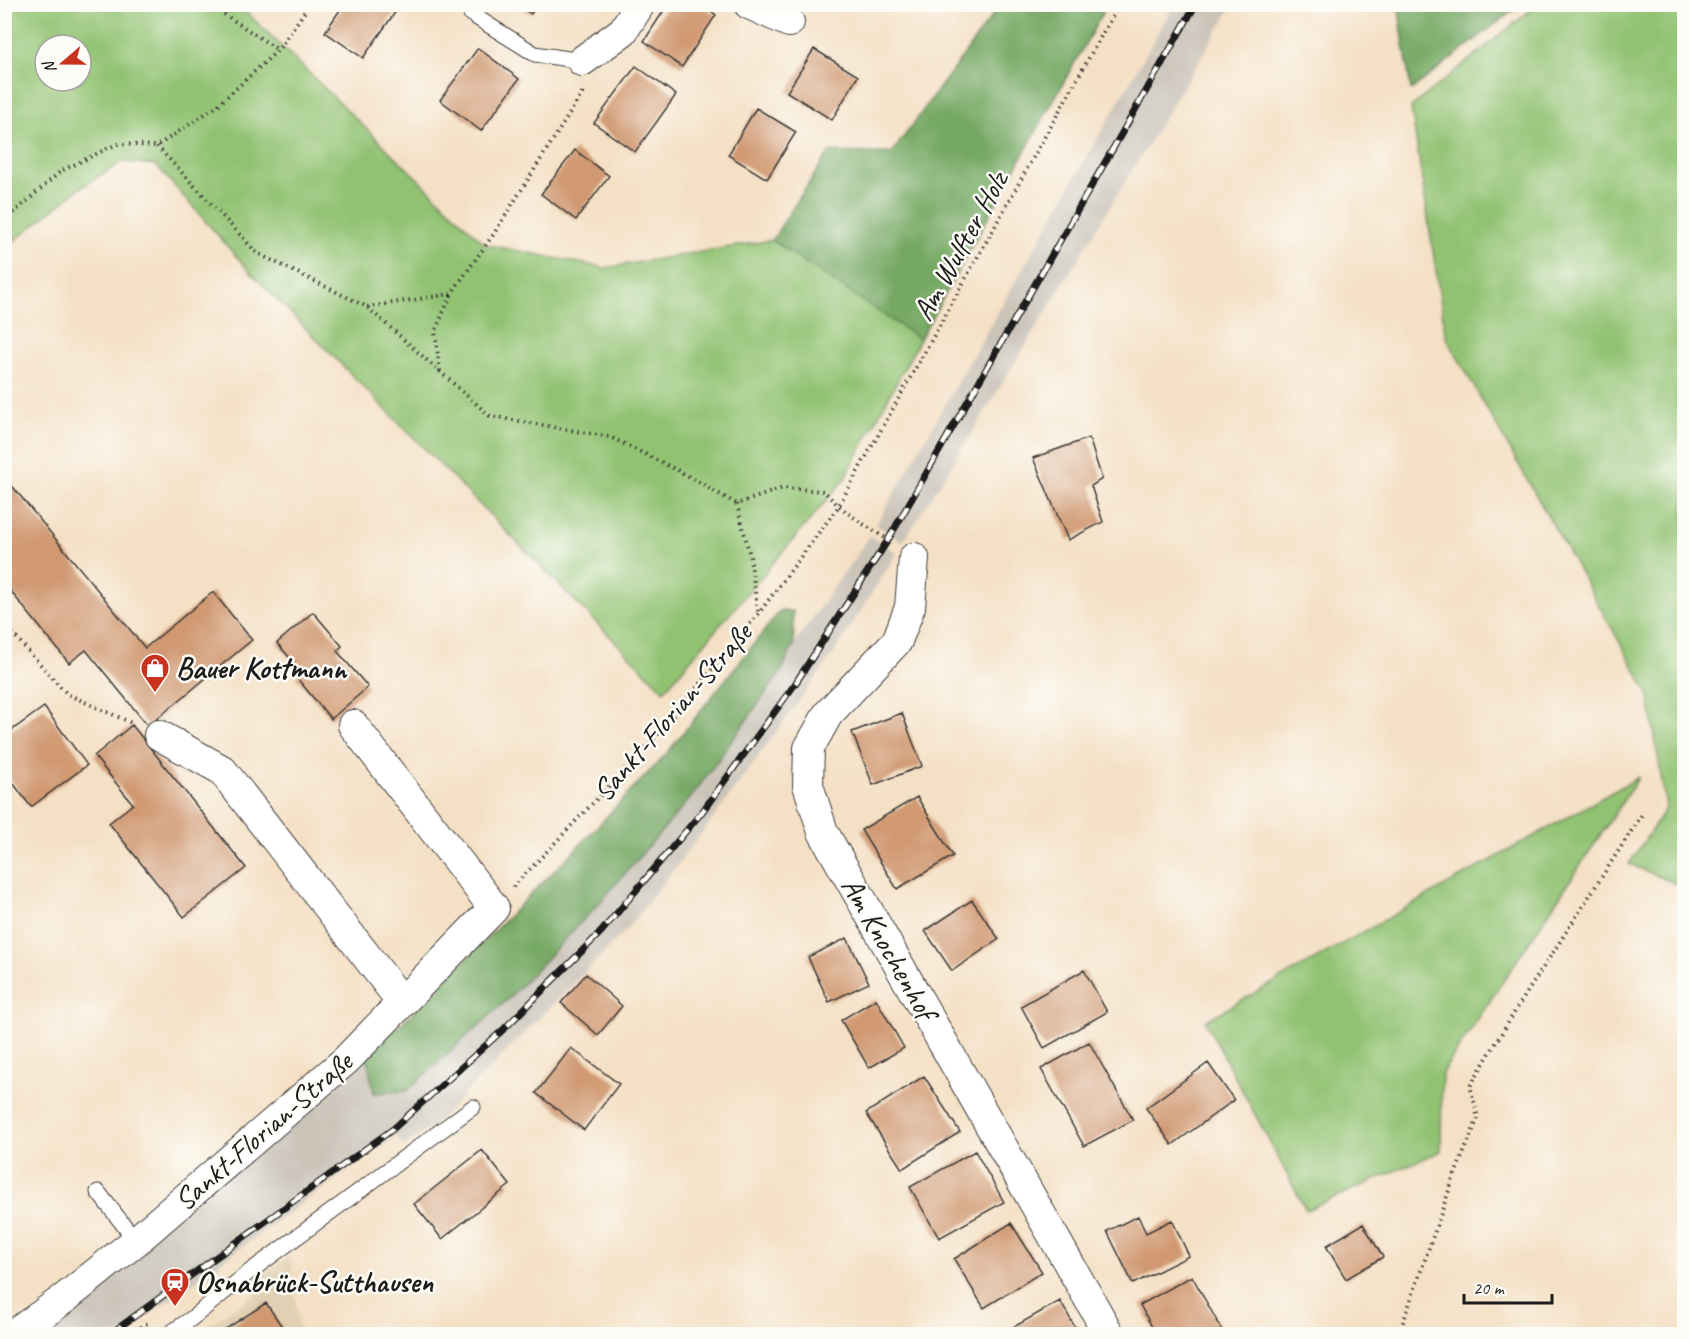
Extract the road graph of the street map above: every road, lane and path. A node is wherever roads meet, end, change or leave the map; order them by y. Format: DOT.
graph roads {
  1 [pos="209,4"];
  2 [pos="310,4"];
  3 [pos="640,4"];
  4 [pos="749,4"];
  5 [pos="1119,4"];
  6 [pos="471,14"];
  7 [pos="789,22"];
  8 [pos="278,50"];
  9 [pos="582,61"];
  10 [pos="157,146"];
  11 [pos="4,221"];
  12 [pos="451,294"];
  13 [pos="367,308"];
  14 [pos="440,371"];
  15 [pos="737,504"];
  16 [pos="838,507"];
  17 [pos="914,558"];
  18 [pos="759,613"];
  19 [pos="4,624"];
  20 [pos="353,725"];
  21 [pos="159,735"];
  22 [pos="1643,813"];
  23 [pos="494,908"];
  24 [pos="402,1002"];
  25 [pos="473,1107"];
  26 [pos="98,1192"];
  27 [pos="136,1241"];
  28 [pos="15,1335"];
  29 [pos="169,1335"];
  30 [pos="1109,1335"];
  31 [pos="1399,1335"];
  1 -- 8 [label="path"];
  2 -- 8 [label="path"];
  3 -- 9 [label="street"];
  4 -- 7 [label="street"];
  5 -- 16 [label="path, Am Wulfter Holz"];
  6 -- 9 [label="lane"];
  8 -- 10 [label="path"];
  9 -- 12 [label="path"];
  10 -- 11 [label="path"];
  10 -- 13 [label="path"];
  12 -- 13 [label="path"];
  12 -- 14 [label="path"];
  13 -- 14 [label="path"];
  14 -- 15 [label="path"];
  15 -- 16 [label="path"];
  15 -- 18 [label="path"];
  16 -- 17 [label="path"];
  16 -- 18 [label="path, Sankt-Florian-Straße"];
  17 -- 30 [label="street, Am Knochenhof"];
  18 -- 23 [label="path, Sankt-Florian-Straße"];
  19 -- 21 [label="path"];
  20 -- 23 [label="street"];
  21 -- 24 [label="street"];
  22 -- 31 [label="path"];
  23 -- 24 [label="street, Sankt-Florian-Straße"];
  24 -- 27 [label="street, Sankt-Florian-Straße"];
  25 -- 29 [label="lane"];
  26 -- 27 [label="lane"];
  27 -- 28 [label="street, Sankt-Florian-Straße"];
}
